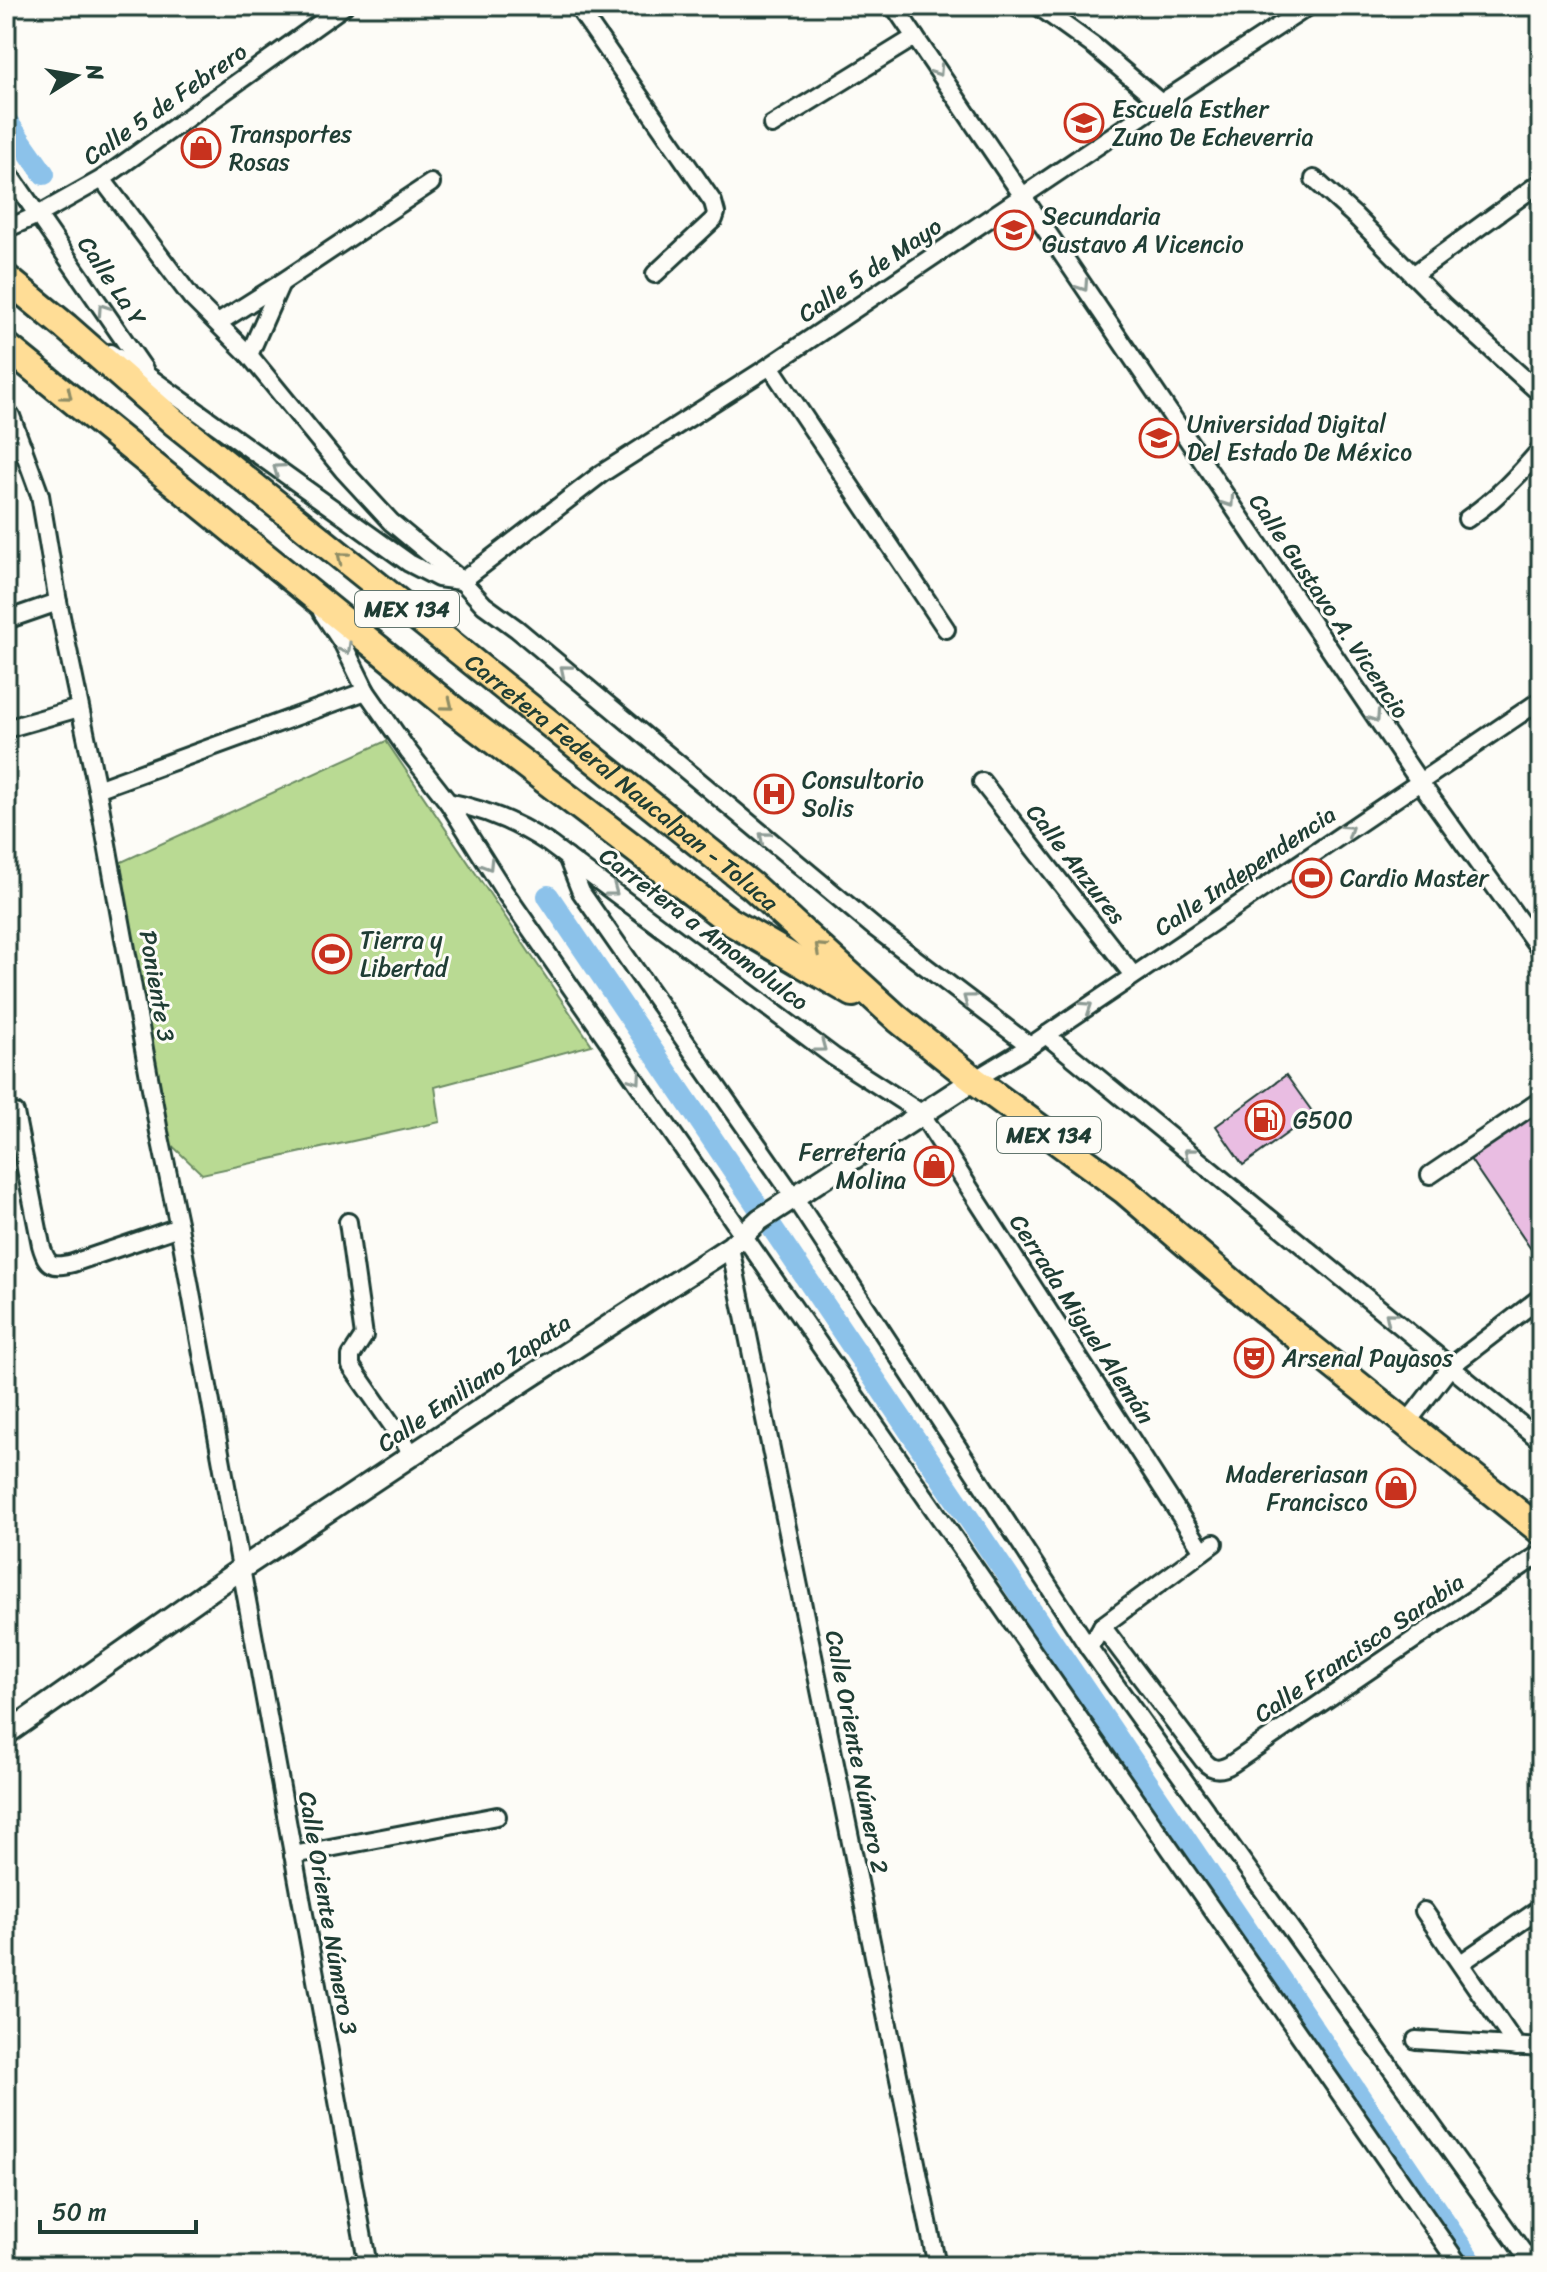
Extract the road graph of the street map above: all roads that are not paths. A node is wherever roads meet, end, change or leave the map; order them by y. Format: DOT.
graph roads {
  1 [pos="344,6"];
  2 [pos="577,6"];
  3 [pos="894,6"];
  4 [pos="1038,6"];
  5 [pos="1309,6"];
  6 [pos="915,37"];
  7 [pos="1161,103"];
  8 [pos="772,125"];
  9 [pos="6,169"];
  10 [pos="1314,179"];
  11 [pos="96,182"];
  12 [pos="1541,182"];
  13 [pos="431,183"];
  14 [pos="1023,197"];
  15 [pos="38,215"];
  16 [pos="6,229"];
  17 [pos="655,274"];
  18 [pos="1413,275"];
  19 [pos="6,278"];
  20 [pos="281,283"];
  21 [pos="218,323"];
  22 [pos="66,327"];
  23 [pos="6,346"];
  24 [pos="249,355"];
  25 [pos="770,366"];
  26 [pos="148,376"];
  27 [pos="1541,394"];
  28 [pos="11,416"];
  29 [pos="174,422"];
  30 [pos="23,447"];
  31 [pos="1541,449"];
  32 [pos="6,452"];
  33 [pos="1467,519"];
  34 [pos="462,581"];
  35 [pos="301,585"];
  36 [pos="58,602"];
  37 [pos="6,620"];
  38 [pos="946,629"];
  39 [pos="366,691"];
  40 [pos="1541,700"];
  41 [pos="79,708"];
  42 [pos="6,729"];
  43 [pos="1419,781"];
  44 [pos="982,782"];
  45 [pos="97,789"];
  46 [pos="448,802"];
  47 [pos="567,857"];
  48 [pos="1541,951"];
  49 [pos="1133,975"];
  50 [pos="898,1019"];
  51 [pos="1046,1035"];
  52 [pos="1030,1046"];
  53 [pos="974,1080"];
  54 [pos="1541,1100"];
  55 [pos="15,1113"];
  56 [pos="921,1113"];
  57 [pos="1430,1175"];
  58 [pos="794,1197"];
  59 [pos="348,1222"];
  60 [pos="179,1227"];
  61 [pos="752,1228"];
  62 [pos="1541,1297"];
  63 [pos="1450,1367"];
  64 [pos="1406,1424"];
  65 [pos="1541,1441"];
  66 [pos="413,1455"];
  67 [pos="1541,1531"];
  68 [pos="1541,1553"];
  69 [pos="241,1569"];
  70 [pos="1102,1626"];
  71 [pos="1089,1648"];
  72 [pos="6,1734"];
  73 [pos="497,1816"];
  74 [pos="293,1855"];
  75 [pos="1541,1908"];
  76 [pos="1424,1911"];
  77 [pos="1461,1963"];
  78 [pos="1416,2040"];
  79 [pos="1517,2047"];
  80 [pos="1541,2048"];
  81 [pos="368,2266"];
  82 [pos="937,2266"];
  83 [pos="1460,2266"];
  84 [pos="1533,2266"];
  1 -- 11 [label="street, Calle 5 de Febrero"];
  2 -- 17 [label="street"];
  3 -- 6 [label="street, Calle Gustavo A. Vicencio"];
  4 -- 7 [label="street"];
  5 -- 7 [label="street, Calle 5 de Mayo"];
  6 -- 8 [label="street"];
  6 -- 14 [label="street, Calle Gustavo A. Vicencio, one-way"];
  7 -- 14 [label="street, Calle 5 de Mayo"];
  9 -- 15 [label="street, Calle La Y"];
  10 -- 18 [label="street"];
  11 -- 15 [label="street, Calle 5 de Febrero"];
  11 -- 21 [label="street"];
  12 -- 18 [label="street"];
  13 -- 20 [label="street"];
  14 -- 25 [label="street, Calle 5 de Mayo"];
  14 -- 43 [label="street, Calle Gustavo A. Vicencio, one-way"];
  15 -- 16 [label="street, Calle 5 de Febrero"];
  26 -- 15 [label="street, Calle La Y, one-way"];
  18 -- 27 [label="street"];
  19 -- 22 [label="main road, Carretera Federal Naucalpan - Toluca / MEX 134"];
  20 -- 21 [label="street"];
  20 -- 24 [label="street"];
  21 -- 24 [label="street"];
  22 -- 26 [label="street"];
  22 -- 29 [label="main road, Carretera Federal Naucalpan - Toluca / MEX 134"];
  23 -- 35 [label="main road, Carretera Federal Naucalpan - Toluca / MEX 134, one-way"];
  24 -- 34 [label="street"];
  25 -- 34 [label="street, Calle 5 de Mayo"];
  25 -- 38 [label="street"];
  26 -- 29 [label="street, Calle La Y"];
  34 -- 26 [label="street, one-way"];
  28 -- 30 [label="street, Poniente 3"];
  50 -- 29 [label="main road, Carretera Federal Naucalpan - Toluca / MEX 134, one-way"];
  30 -- 32 [label="street"];
  30 -- 36 [label="street, Poniente 3"];
  31 -- 33 [label="street"];
  52 -- 34 [label="street, one-way"];
  35 -- 39 [label="street, one-way"];
  35 -- 50 [label="main road, Carretera Federal Naucalpan - Toluca / MEX 134, one-way"];
  36 -- 37 [label="street"];
  36 -- 41 [label="street, Poniente 3"];
  39 -- 45 [label="street"];
  39 -- 46 [label="street"];
  40 -- 43 [label="street, Calle Independencia"];
  41 -- 42 [label="street"];
  41 -- 45 [label="street, Poniente 3"];
  43 -- 48 [label="street, Calle Gustavo A. Vicencio"];
  49 -- 43 [label="street, Calle Independencia, one-way"];
  44 -- 49 [label="street, Calle Anzures"];
  45 -- 60 [label="street, Poniente 3"];
  46 -- 47 [label="street, Carretera a Amomolulco"];
  46 -- 61 [label="street, one-way"];
  47 -- 56 [label="street, Carretera a Amomolulco, one-way"];
  47 -- 58 [label="street"];
  51 -- 49 [label="street, Calle Independencia, one-way"];
  50 -- 53 [label="main road, Carretera Federal Naucalpan - Toluca / MEX 134"];
  51 -- 52 [label="street, Calle Independencia"];
  63 -- 51 [label="street, one-way"];
  52 -- 53 [label="street, Calle Independencia"];
  53 -- 56 [label="street, Calle Emiliano Zapata"];
  53 -- 64 [label="main road, Carretera Federal Naucalpan - Toluca / MEX 134"];
  54 -- 57 [label="street"];
  55 -- 60 [label="street"];
  56 -- 58 [label="street, Calle Emiliano Zapata"];
  56 -- 70 [label="street, Cerrada Miguel Alemán"];
  58 -- 61 [label="street, Calle Emiliano Zapata"];
  58 -- 71 [label="street"];
  59 -- 66 [label="street"];
  60 -- 69 [label="street, Poniente 3"];
  61 -- 66 [label="street, Calle Emiliano Zapata"];
  61 -- 82 [label="street, Calle Oriente Número 2"];
  61 -- 83 [label="street"];
  62 -- 63 [label="street"];
  63 -- 64 [label="street"];
  63 -- 65 [label="street"];
  64 -- 67 [label="main road, Carretera Federal Naucalpan - Toluca / MEX 134"];
  66 -- 69 [label="street, Calle Emiliano Zapata"];
  68 -- 70 [label="street, Calle Francisco Sarabia"];
  69 -- 72 [label="street, Calle Emiliano Zapata"];
  69 -- 74 [label="street, Calle Oriente Número 3"];
  70 -- 71 [label="street"];
  71 -- 84 [label="street"];
  73 -- 74 [label="street"];
  74 -- 81 [label="street, Calle Oriente Número 3"];
  75 -- 77 [label="street"];
  76 -- 77 [label="street"];
  77 -- 79 [label="street"];
  78 -- 79 [label="street"];
  79 -- 80 [label="street"];
}
